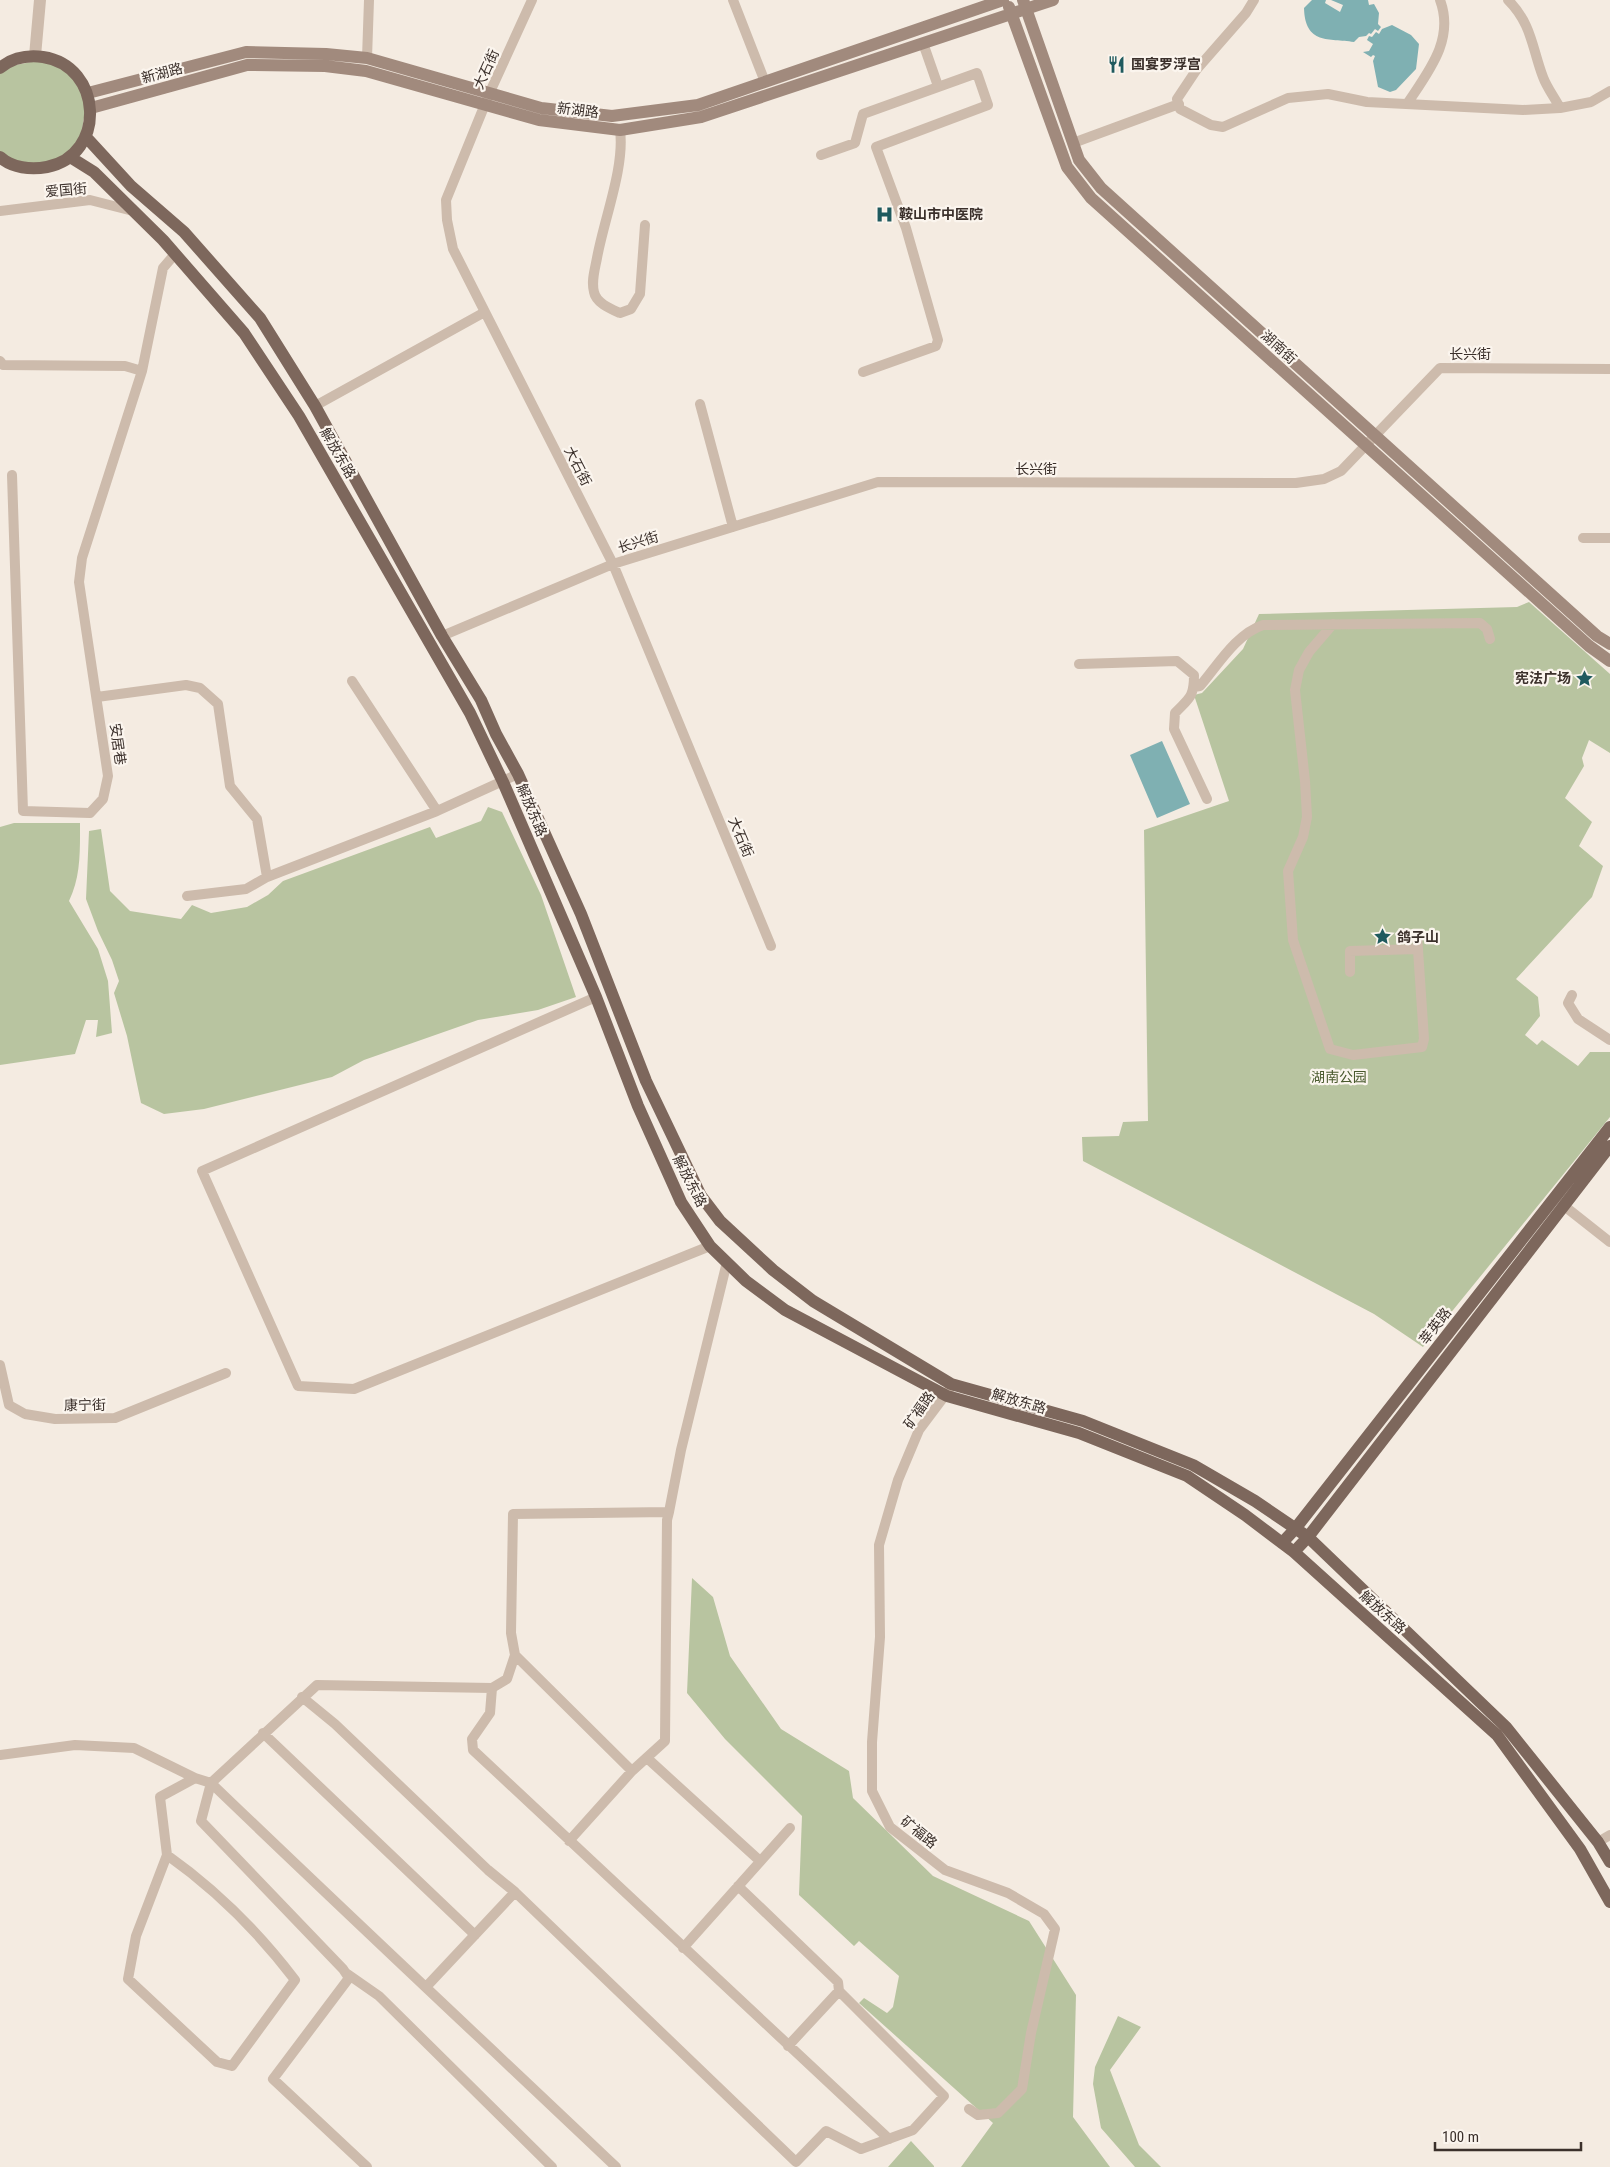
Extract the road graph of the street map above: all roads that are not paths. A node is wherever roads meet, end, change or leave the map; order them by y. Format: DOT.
graph roads {
  1 [pos="40,0"];
  2 [pos="369,0"];
  3 [pos="532,0"];
  4 [pos="733,0"];
  5 [pos="1005,0"];
  6 [pos="1053,0"];
  7 [pos="1254,0"];
  8 [pos="1440,0"];
  9 [pos="1508,0"];
  10 [pos="1025,5"];
  11 [pos="1012,14"];
  12 [pos="924,43"];
  13 [pos="35,56"];
  14 [pos="366,64"];
  15 [pos="0,68"];
  16 [pos="765,82"];
  17 [pos="938,86"];
  18 [pos="1610,91"];
  19 [pos="88,93"];
  20 [pos="488,98"];
  21 [pos="1179,104"];
  22 [pos="1407,104"];
  23 [pos="92,108"];
  24 [pos="1560,108"];
  25 [pos="620,130"];
  26 [pos="86,137"];
  27 [pos="1073,143"];
  28 [pos="821,155"];
  29 [pos="0,157"];
  30 [pos="70,157"];
  31 [pos="0,211"];
  32 [pos="133,211"];
  33 [pos="645,225"];
  34 [pos="175,254"];
  35 [pos="484,313"];
  36 [pos="0,361"];
  37 [pos="1610,368"];
  38 [pos="142,372"];
  39 [pos="863,372"];
  40 [pos="700,404"];
  41 [pos="315,406"];
  42 [pos="1371,440"];
  43 [pos="12,475"];
  44 [pos="733,527"];
  45 [pos="1583,538"];
  46 [pos="1610,538"];
  47 [pos="613,564"];
  48 [pos="1334,624"];
  49 [pos="442,636"];
  50 [pos="1490,639"];
  51 [pos="1610,644"];
  52 [pos="1610,661"];
  53 [pos="1079,664"];
  54 [pos="352,681"];
  55 [pos="1194,687"];
  56 [pos="97,697"];
  57 [pos="518,774"];
  58 [pos="503,782"];
  59 [pos="1207,799"];
  60 [pos="437,811"];
  61 [pos="267,877"];
  62 [pos="187,896"];
  63 [pos="1418,935"];
  64 [pos="771,946"];
  65 [pos="1418,949"];
  66 [pos="1350,972"];
  67 [pos="1572,995"];
  68 [pos="596,997"];
  69 [pos="1610,1040"];
  70 [pos="1610,1127"];
  71 [pos="1610,1146"];
  72 [pos="1563,1205"];
  73 [pos="1610,1242"];
  74 [pos="710,1246"];
  75 [pos="727,1262"];
  76 [pos="0,1364"];
  77 [pos="226,1373"];
  78 [pos="949,1390"];
  79 [pos="669,1512"];
  80 [pos="1295,1529"];
  81 [pos="1308,1537"];
  82 [pos="1282,1542"];
  83 [pos="1294,1552"];
  84 [pos="515,1655"];
  85 [pos="492,1688"];
  86 [pos="302,1698"];
  87 [pos="263,1734"];
  88 [pos="0,1754"];
  89 [pos="647,1758"];
  90 [pos="632,1771"];
  91 [pos="195,1778"];
  92 [pos="211,1783"];
  93 [pos="790,1828"];
  94 [pos="1610,1835"];
  95 [pos="569,1841"];
  96 [pos="1598,1842"];
  97 [pos="167,1855"];
  98 [pos="760,1861"];
  99 [pos="1610,1862"];
  100 [pos="738,1886"];
  101 [pos="515,1892"];
  102 [pos="1610,1902"];
  103 [pos="476,1936"];
  104 [pos="683,1948"];
  105 [pos="346,1973"];
  106 [pos="426,1987"];
  107 [pos="839,1992"];
  108 [pos="788,2046"];
  109 [pos="969,2109"];
  110 [pos="889,2139"];
  111 [pos="363,2165"];
  112 [pos="552,2167"];
  113 [pos="616,2167"];
  1 -- 13 [label="street"];
  2 -- 14 [label="street"];
  3 -- 20 [label="street, 大石街"];
  4 -- 16 [label="street"];
  5 -- 11 [label="main road, 湖南街"];
  5 -- 16 [label="main road, 新湖路"];
  6 -- 10 [label="main road, 新湖路"];
  7 -- 21 [label="street"];
  8 -- 22 [label="street"];
  9 -- 24 [label="street"];
  10 -- 11 [label="main road, 新湖路"];
  10 -- 27 [label="main road, 湖南街"];
  11 -- 12 [label="main road, 新湖路"];
  11 -- 42 [label="main road, 湖南街"];
  12 -- 17 [label="street"];
  12 -- 25 [label="main road, 新湖路"];
  13 -- 15 [label="main road"];
  13 -- 19 [label="main road"];
  14 -- 19 [label="main road, 新湖路"];
  14 -- 20 [label="main road, 新湖路"];
  14 -- 23 [label="main road, 新湖路"];
  16 -- 20 [label="main road, 新湖路"];
  17 -- 28 [label="street"];
  17 -- 39 [label="street"];
  18 -- 24 [label="street"];
  19 -- 23 [label="main road"];
  20 -- 25 [label="main road, 新湖路"];
  20 -- 35 [label="street, 大石街"];
  21 -- 22 [label="street"];
  21 -- 27 [label="street"];
  22 -- 24 [label="street"];
  23 -- 26 [label="main road"];
  25 -- 33 [label="street"];
  26 -- 30 [label="main road"];
  26 -- 41 [label="main road, 解放东路"];
  27 -- 42 [label="main road, 湖南街"];
  29 -- 30 [label="main road"];
  30 -- 32 [label="main road, 解放东路"];
  31 -- 32 [label="street, 爱国街"];
  32 -- 34 [label="main road, 解放东路"];
  34 -- 38 [label="street, 安居巷"];
  34 -- 58 [label="main road, 解放东路"];
  35 -- 41 [label="street"];
  35 -- 47 [label="street, 大石街"];
  36 -- 38 [label="street"];
  37 -- 42 [label="street, 长兴街"];
  38 -- 56 [label="street, 安居巷"];
  40 -- 44 [label="street"];
  41 -- 49 [label="main road, 解放东路"];
  42 -- 44 [label="street, 长兴街"];
  42 -- 51 [label="main road, 湖南街"];
  42 -- 52 [label="main road, 湖南街"];
  43 -- 56 [label="street, 安居巷"];
  44 -- 47 [label="street, 长兴街"];
  45 -- 46 [label="street"];
  47 -- 49 [label="street, 长兴街"];
  47 -- 64 [label="street, 大石街"];
  48 -- 50 [label="street"];
  48 -- 55 [label="street"];
  48 -- 65 [label="street"];
  49 -- 57 [label="main road, 解放东路"];
  53 -- 55 [label="street"];
  54 -- 60 [label="street"];
  55 -- 59 [label="street"];
  56 -- 61 [label="street"];
  57 -- 58 [label="street"];
  57 -- 78 [label="main road, 解放东路"];
  58 -- 60 [label="street"];
  58 -- 68 [label="main road, 解放东路"];
  60 -- 61 [label="street"];
  61 -- 62 [label="street"];
  63 -- 65 [label="street"];
  65 -- 66 [label="street"];
  67 -- 69 [label="street"];
  68 -- 74 [label="main road, 解放东路"];
  68 -- 74 [label="street"];
  70 -- 80 [label="main road, 莘英路"];
  71 -- 72 [label="main road, 莘英路"];
  72 -- 73 [label="street"];
  72 -- 81 [label="main road, 莘英路"];
  74 -- 75 [label="main road, 解放东路"];
  75 -- 78 [label="main road, 解放东路"];
  75 -- 79 [label="street"];
  76 -- 77 [label="street, 康宁街"];
  78 -- 80 [label="main road, 解放东路"];
  78 -- 82 [label="main road, 解放东路"];
  78 -- 109 [label="street, 矿福路"];
  79 -- 84 [label="street"];
  79 -- 89 [label="street"];
  80 -- 81 [label="main road, 解放东路"];
  80 -- 82 [label="main road, 莘英路"];
  81 -- 83 [label="main road, 莘英路"];
  81 -- 96 [label="main road, 解放东路"];
  82 -- 83 [label="main road, 解放东路"];
  83 -- 102 [label="main road, 解放东路"];
  84 -- 85 [label="street"];
  84 -- 90 [label="street"];
  85 -- 86 [label="street"];
  85 -- 95 [label="street"];
  86 -- 87 [label="street"];
  86 -- 101 [label="street"];
  87 -- 92 [label="street"];
  87 -- 103 [label="street"];
  88 -- 91 [label="street"];
  89 -- 90 [label="street"];
  89 -- 98 [label="street"];
  90 -- 95 [label="street"];
  91 -- 92 [label="street"];
  91 -- 97 [label="street"];
  92 -- 105 [label="street"];
  92 -- 106 [label="street"];
  93 -- 98 [label="street"];
  94 -- 96 [label="street"];
  95 -- 104 [label="street"];
  96 -- 99 [label="main road, 解放东路"];
  97 -- 97 [label="street"];
  98 -- 100 [label="street"];
  100 -- 104 [label="street"];
  100 -- 107 [label="street"];
  101 -- 103 [label="street"];
  101 -- 110 [label="street"];
  103 -- 106 [label="street"];
  104 -- 108 [label="street"];
  105 -- 111 [label="street"];
  105 -- 112 [label="street"];
  106 -- 113 [label="street"];
  107 -- 108 [label="street"];
  107 -- 110 [label="street"];
  108 -- 110 [label="street"];
}
